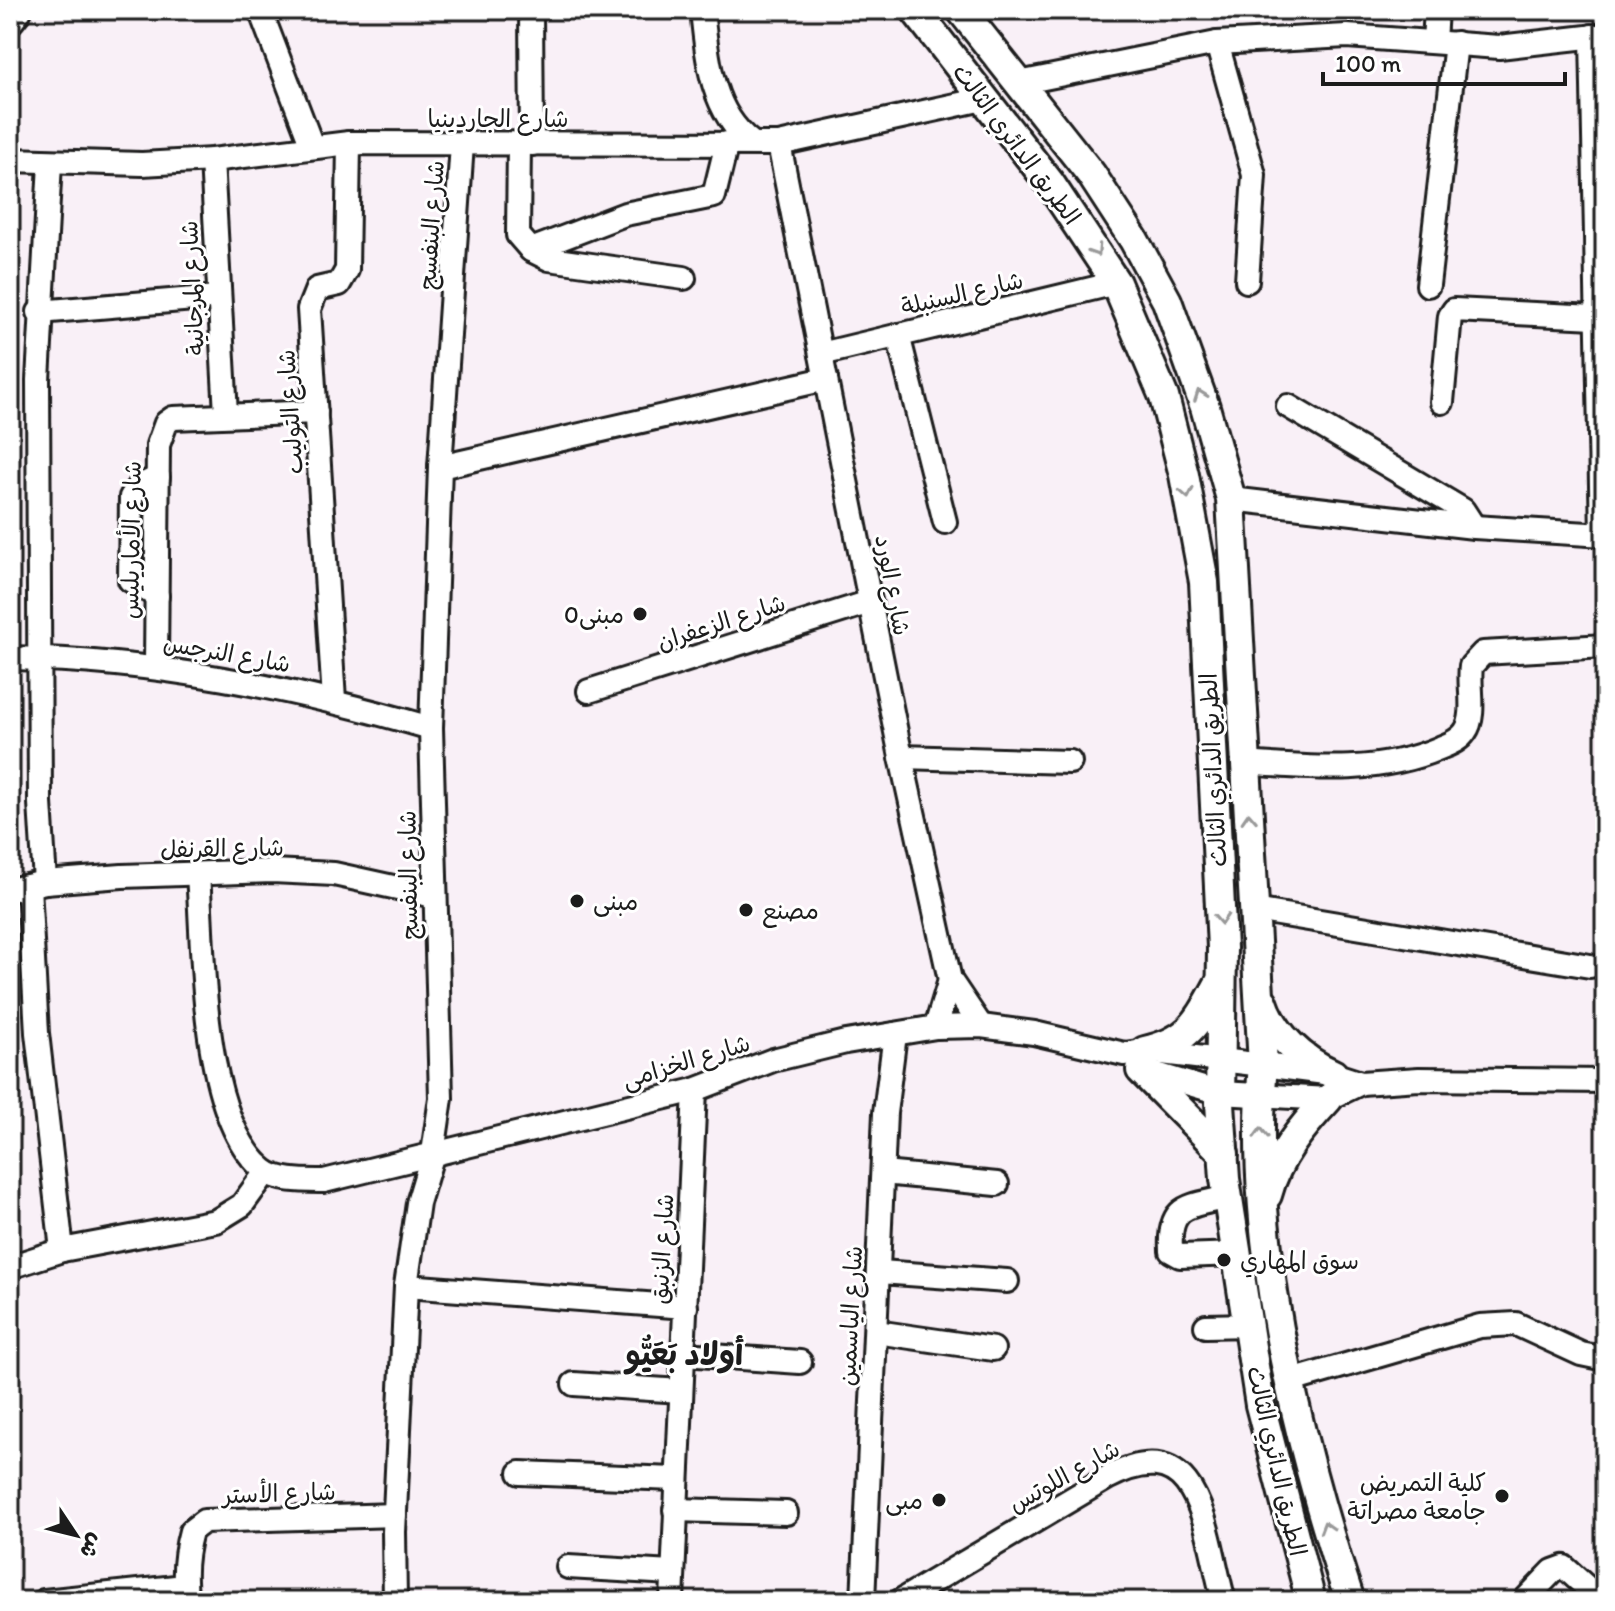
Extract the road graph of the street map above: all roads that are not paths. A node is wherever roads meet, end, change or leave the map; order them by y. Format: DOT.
graph roads {
  1 [pos="17,10"];
  2 [pos="260,10"];
  3 [pos="531,10"];
  4 [pos="702,10"];
  5 [pos="915,10"];
  6 [pos="961,10"];
  7 [pos="1436,10"];
  8 [pos="10,19"];
  9 [pos="1598,36"];
  10 [pos="1445,42"];
  11 [pos="1217,43"];
  12 [pos="1019,83"];
  13 [pos="983,99"];
  14 [pos="751,142"];
  15 [pos="349,143"];
  16 [pos="727,143"];
  17 [pos="462,144"];
  18 [pos="525,144"];
  19 [pos="779,144"];
  20 [pos="312,146"];
  21 [pos="10,160"];
  22 [pos="212,160"];
  23 [pos="50,163"];
  24 [pos="531,250"];
  25 [pos="684,278"];
  26 [pos="1247,281"];
  27 [pos="1116,283"];
  28 [pos="1428,285"];
  29 [pos="218,297"];
  30 [pos="39,312"];
  31 [pos="1599,329"];
  32 [pos="898,335"];
  33 [pos="821,354"];
  34 [pos="826,379"];
  35 [pos="1442,402"];
  36 [pos="1288,406"];
  37 [pos="316,412"];
  38 [pos="226,414"];
  39 [pos="440,467"];
  40 [pos="1231,499"];
  41 [pos="945,522"];
  42 [pos="1474,527"];
  43 [pos="1604,535"];
  44 [pos="870,602"];
  45 [pos="1605,646"];
  46 [pos="10,658"];
  47 [pos="40,658"];
  48 [pos="156,666"];
  49 [pos="589,691"];
  50 [pos="334,700"];
  51 [pos="431,728"];
  52 [pos="901,757"];
  53 [pos="1070,762"];
  54 [pos="1245,763"];
  55 [pos="198,875"];
  56 [pos="28,886"];
  57 [pos="434,896"];
  58 [pos="1254,910"];
  59 [pos="1590,966"];
  60 [pos="950,980"];
  61 [pos="1221,980"];
  62 [pos="1258,985"];
  63 [pos="981,1026"];
  64 [pos="936,1027"];
  65 [pos="895,1034"];
  66 [pos="1137,1058"];
  67 [pos="1221,1061"];
  68 [pos="1263,1065"];
  69 [pos="1605,1081"];
  70 [pos="1330,1087"];
  71 [pos="695,1090"];
  72 [pos="1220,1093"];
  73 [pos="1260,1097"];
  74 [pos="433,1153"];
  75 [pos="1224,1154"];
  76 [pos="266,1172"];
  77 [pos="883,1173"];
  78 [pos="997,1184"];
  79 [pos="1228,1197"];
  80 [pos="1263,1219"];
  81 [pos="62,1250"];
  82 [pos="1238,1254"];
  83 [pos="10,1267"];
  84 [pos="880,1272"];
  85 [pos="1007,1281"];
  86 [pos="406,1286"];
  87 [pos="686,1307"];
  88 [pos="1249,1325"];
  89 [pos="1206,1326"];
  90 [pos="876,1332"];
  91 [pos="993,1349"];
  92 [pos="683,1354"];
  93 [pos="1605,1359"];
  94 [pos="800,1362"];
  95 [pos="1291,1381"];
  96 [pos="574,1384"];
  97 [pos="681,1391"];
  98 [pos="520,1473"];
  99 [pos="675,1479"];
  100 [pos="675,1510"];
  101 [pos="786,1513"];
  102 [pos="395,1515"];
  103 [pos="568,1567"];
  104 [pos="672,1573"];
  105 [pos="186,1594"];
  106 [pos="44,1601"];
  107 [pos="395,1601"];
  108 [pos="672,1601"];
  109 [pos="863,1601"];
  110 [pos="900,1601"];
  111 [pos="1224,1601"];
  112 [pos="1311,1601"];
  113 [pos="1350,1601"];
  114 [pos="1524,1601"];
  115 [pos="1602,1601"];
  1 -- 8 [label="main road"];
  2 -- 20 [label="street"];
  3 -- 18 [label="street"];
  4 -- 14 [label="street"];
  5 -- 13 [label="main road, الطريق الدائري الثالث"];
  6 -- 12 [label="main road, الطريق الدائري الثالث"];
  7 -- 10 [label="street"];
  9 -- 10 [label="street"];
  9 -- 31 [label="street"];
  10 -- 11 [label="street"];
  10 -- 28 [label="street"];
  11 -- 12 [label="street"];
  11 -- 26 [label="street"];
  40 -- 12 [label="main road, الطريق الدائري الثالث, one-way"];
  13 -- 19 [label="street, شارع الجاردينيا"];
  13 -- 27 [label="main road, الطريق الدائري الثالث, one-way"];
  14 -- 16 [label="street, شارع الجاردينيا"];
  14 -- 19 [label="street, شارع الجاردينيا"];
  15 -- 17 [label="street, شارع الجاردينيا"];
  15 -- 20 [label="street, شارع الجاردينيا"];
  15 -- 37 [label="street, شارع التوليب"];
  16 -- 18 [label="street, شارع الجاردينيا"];
  16 -- 24 [label="street"];
  17 -- 18 [label="street, شارع الجاردينيا"];
  17 -- 39 [label="street, شارع البنفسج"];
  18 -- 24 [label="street"];
  19 -- 33 [label="street, شارع الورد"];
  20 -- 22 [label="street, شارع الجاردينيا"];
  21 -- 23 [label="street, شارع الجاردينيا"];
  22 -- 23 [label="street, شارع الجاردينيا"];
  22 -- 29 [label="street, شارع المرجانية"];
  23 -- 30 [label="street"];
  24 -- 25 [label="street"];
  27 -- 32 [label="street, شارع السنبلة"];
  27 -- 61 [label="main road, الطريق الدائري الثالث, one-way"];
  29 -- 30 [label="street"];
  29 -- 38 [label="street, شارع المرجانية"];
  30 -- 47 [label="street"];
  31 -- 35 [label="street"];
  31 -- 43 [label="street"];
  32 -- 33 [label="street, شارع السنبلة"];
  32 -- 41 [label="street"];
  33 -- 34 [label="street, شارع الورد"];
  34 -- 39 [label="street"];
  34 -- 44 [label="street, شارع الورد"];
  36 -- 42 [label="street"];
  37 -- 38 [label="street, شارع الأماريليس"];
  37 -- 50 [label="street, شارع التوليب"];
  38 -- 48 [label="street, شارع الأماريليس"];
  39 -- 51 [label="street, شارع البنفسج"];
  40 -- 42 [label="street"];
  40 -- 54 [label="main road, الطريق الدائري الثالث"];
  42 -- 43 [label="street"];
  44 -- 49 [label="street, شارع الزعفران"];
  44 -- 52 [label="street, شارع الورد"];
  45 -- 54 [label="street"];
  46 -- 47 [label="street, شارع النرجس"];
  47 -- 48 [label="street, شارع النرجس"];
  47 -- 56 [label="street"];
  48 -- 50 [label="street, شارع النرجس"];
  50 -- 51 [label="street, شارع النرجس"];
  51 -- 57 [label="street, شارع البنفسج"];
  52 -- 53 [label="street"];
  52 -- 60 [label="street, شارع الورد"];
  58 -- 54 [label="main road, الطريق الدائري الثالث, one-way"];
  55 -- 56 [label="street, شارع القرنفل"];
  55 -- 57 [label="street, شارع القرنفل"];
  55 -- 76 [label="street"];
  56 -- 81 [label="street"];
  57 -- 74 [label="street, شارع البنفسج"];
  58 -- 59 [label="street"];
  58 -- 62 [label="main road, الطريق الدائري الثالث"];
  60 -- 63 [label="street, شارع الورد"];
  60 -- 64 [label="street"];
  61 -- 66 [label="main road"];
  61 -- 67 [label="main road, الطريق الدائري الثالث"];
  62 -- 68 [label="main road, الطريق الدائري الثالث"];
  62 -- 70 [label="main road"];
  63 -- 64 [label="street, شارع الخزامى"];
  63 -- 66 [label="street, شارع الخزامى"];
  64 -- 65 [label="street, شارع الخزامى"];
  65 -- 71 [label="street, شارع الخزامى"];
  65 -- 77 [label="street, شارع الياسمين"];
  66 -- 67 [label="street"];
  66 -- 72 [label="street"];
  66 -- 75 [label="main road"];
  67 -- 68 [label="street"];
  67 -- 72 [label="main road, الطريق الدائري الثالث"];
  68 -- 70 [label="street"];
  68 -- 73 [label="main road, الطريق الدائري الثالث"];
  69 -- 70 [label="street"];
  70 -- 73 [label="street"];
  70 -- 80 [label="main road"];
  71 -- 74 [label="street, شارع الخزامى"];
  71 -- 87 [label="street, شارع الزنبق"];
  72 -- 73 [label="street"];
  72 -- 75 [label="main road, الطريق الدائري الثالث"];
  80 -- 73 [label="main road, الطريق الدائري الثالث, one-way"];
  74 -- 76 [label="street, شارع الخزامى"];
  74 -- 86 [label="street, شارع البنفسج"];
  75 -- 79 [label="main road, الطريق الدائري الثالث"];
  76 -- 81 [label="street"];
  77 -- 78 [label="street"];
  77 -- 84 [label="street, شارع الياسمين"];
  79 -- 82 [label="main road, الطريق الدائري الثالث"];
  79 -- 82 [label="street"];
  80 -- 95 [label="main road, الطريق الدائري الثالث"];
  81 -- 83 [label="street"];
  82 -- 88 [label="main road, الطريق الدائري الثالث"];
  84 -- 85 [label="street"];
  84 -- 90 [label="street, شارع الياسمين"];
  86 -- 87 [label="street"];
  86 -- 102 [label="street, شارع البنفسج"];
  87 -- 92 [label="street, شارع الزنبق"];
  88 -- 89 [label="street"];
  88 -- 112 [label="main road, الطريق الدائري الثالث"];
  90 -- 91 [label="street"];
  90 -- 109 [label="street, شارع الياسمين"];
  92 -- 94 [label="street"];
  92 -- 97 [label="street, شارع الزنبق"];
  93 -- 95 [label="street"];
  113 -- 95 [label="main road, الطريق الدائري الثالث, one-way"];
  96 -- 97 [label="street"];
  97 -- 99 [label="street, شارع الزنبق"];
  98 -- 99 [label="street"];
  99 -- 100 [label="street, شارع الزنبق"];
  100 -- 101 [label="street"];
  100 -- 104 [label="street, شارع الزنبق"];
  102 -- 105 [label="street, شارع الأستر"];
  102 -- 107 [label="street, شارع البنفسج"];
  103 -- 104 [label="street"];
  104 -- 108 [label="street, شارع الزنبق"];
  105 -- 106 [label="street"];
  110 -- 111 [label="street, شارع اللوتس"];
  114 -- 115 [label="street"];
}
